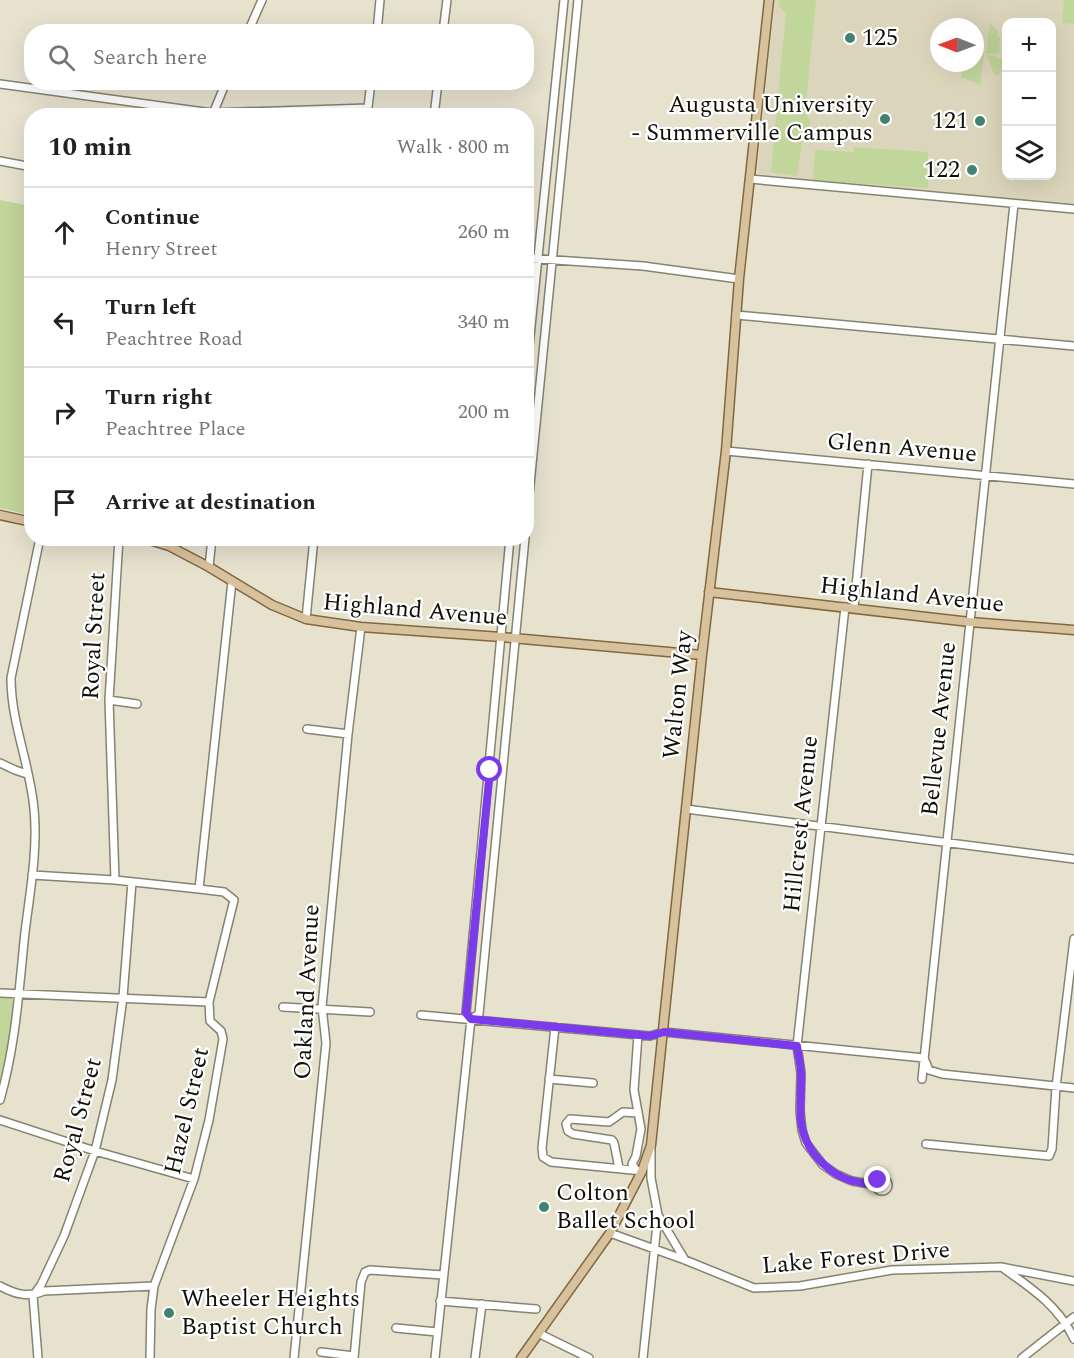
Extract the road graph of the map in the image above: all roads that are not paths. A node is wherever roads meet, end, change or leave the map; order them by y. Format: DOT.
graph roads {
  1 [pos="262,0"];
  2 [pos="380,0"];
  3 [pos="447,0"];
  4 [pos="564,0"];
  5 [pos="578,0"];
  6 [pos="769,0"];
  7 [pos="563,9"];
  8 [pos="577,11"];
  9 [pos="252,24"];
  10 [pos="377,24"];
  11 [pos="444,24"];
  12 [pos="0,84"];
  13 [pos="24,87"];
  14 [pos="42,90"];
  15 [pos="222,90"];
  16 [pos="370,90"];
  17 [pos="437,90"];
  18 [pos="554,98"];
  19 [pos="569,100"];
  20 [pos="170,108"];
  21 [pos="215,108"];
  22 [pos="368,108"];
  23 [pos="435,108"];
  24 [pos="0,161"];
  25 [pos="24,165"];
  26 [pos="750,179"];
  27 [pos="1014,204"];
  28 [pos="1074,209"];
  29 [pos="534,259"];
  30 [pos="538,259"];
  31 [pos="554,260"];
  32 [pos="739,279"];
  33 [pos="534,300"];
  34 [pos="736,315"];
  35 [pos="1000,339"];
  36 [pos="1074,346"];
  37 [pos="534,353"];
  38 [pos="544,354"];
  39 [pos="536,435"];
  40 [pos="726,451"];
  41 [pos="534,452"];
  42 [pos="868,464"];
  43 [pos="986,475"];
  44 [pos="1074,484"];
  45 [pos="0,515"];
  46 [pos="24,520"];
  47 [pos="38,546"];
  48 [pos="119,546"];
  49 [pos="169,546"];
  50 [pos="211,546"];
  51 [pos="313,546"];
  52 [pos="509,546"];
  53 [pos="524,546"];
  54 [pos="209,567"];
  55 [pos="232,581"];
  56 [pos="710,592"];
  57 [pos="850,607"];
  58 [pos="306,619"];
  59 [pos="970,622"];
  60 [pos="361,627"];
  61 [pos="1074,630"];
  62 [pos="501,637"];
  63 [pos="515,638"];
  64 [pos="702,655"];
  65 [pos="109,700"];
  66 [pos="138,704"];
  67 [pos="307,729"];
  68 [pos="348,734"];
  69 [pos="0,763"];
  70 [pos="27,774"];
  71 [pos="488,783"];
  72 [pos="501,784"];
  73 [pos="686,809"];
  74 [pos="821,826"];
  75 [pos="947,843"];
  76 [pos="1074,859"];
  77 [pos="32,875"];
  78 [pos="115,880"];
  79 [pos="132,882"];
  80 [pos="199,890"];
  81 [pos="474,931"];
  82 [pos="487,932"];
  83 [pos="1074,939"];
  84 [pos="0,993"];
  85 [pos="18,993"];
  86 [pos="123,997"];
  87 [pos="209,1002"];
  88 [pos="283,1006"];
  89 [pos="322,1007"];
  90 [pos="370,1012"];
  91 [pos="420,1015"];
  92 [pos="471,1019"];
  93 [pos="555,1028"];
  94 [pos="664,1032"];
  95 [pos="638,1035"];
  96 [pos="797,1046"];
  97 [pos="924,1058"];
  98 [pos="549,1079"];
  99 [pos="922,1079"];
  100 [pos="593,1083"];
  101 [pos="1056,1087"];
  102 [pos="1074,1088"];
  103 [pos="0,1100"];
  104 [pos="638,1113"];
  105 [pos="0,1120"];
  106 [pos="926,1144"];
  107 [pos="651,1145"];
  108 [pos="95,1151"];
  109 [pos="619,1168"];
  110 [pos="639,1170"];
  111 [pos="194,1179"];
  112 [pos="876,1185"];
  113 [pos="657,1211"];
  114 [pos="610,1233"];
  115 [pos="654,1250"];
  116 [pos="685,1260"];
  117 [pos="1001,1267"];
  118 [pos="443,1275"];
  119 [pos="1074,1281"];
  120 [pos="0,1286"];
  121 [pos="154,1286"];
  122 [pos="33,1296"];
  123 [pos="440,1301"];
  124 [pos="482,1304"];
  125 [pos="536,1309"];
  126 [pos="1074,1317"];
  127 [pos="1067,1323"];
  128 [pos="396,1328"];
  129 [pos="437,1332"];
  130 [pos="540,1334"];
  131 [pos="1074,1339"];
  132 [pos="321,1352"];
  133 [pos="354,1357"];
  134 [pos="38,1358"];
  135 [pos="150,1358"];
  136 [pos="294,1358"];
  137 [pos="435,1358"];
  138 [pos="476,1358"];
  139 [pos="521,1358"];
  140 [pos="589,1358"];
  141 [pos="642,1358"];
  142 [pos="1022,1358"];
  1 -- 9 [label="street"];
  2 -- 10 [label="street"];
  3 -- 11 [label="street"];
  4 -- 7 [label="street"];
  5 -- 8 [label="street"];
  6 -- 26 [label="main road, Walton Way"];
  7 -- 8 [label="street"];
  7 -- 18 [label="street"];
  8 -- 19 [label="street"];
  12 -- 13 [label="street"];
  14 -- 20 [label="street"];
  15 -- 21 [label="street"];
  16 -- 22 [label="street"];
  17 -- 23 [label="street"];
  18 -- 19 [label="street"];
  18 -- 30 [label="street"];
  19 -- 31 [label="street"];
  24 -- 25 [label="street"];
  26 -- 27 [label="street"];
  26 -- 32 [label="main road, Walton Way"];
  27 -- 28 [label="street"];
  27 -- 35 [label="street, Bellevue Avenue"];
  29 -- 30 [label="street"];
  30 -- 31 [label="street"];
  30 -- 33 [label="street"];
  31 -- 32 [label="street"];
  31 -- 38 [label="street"];
  32 -- 34 [label="main road, Walton Way"];
  34 -- 35 [label="street"];
  34 -- 40 [label="main road, Walton Way"];
  35 -- 36 [label="street"];
  35 -- 43 [label="street, Bellevue Avenue"];
  37 -- 38 [label="street"];
  38 -- 39 [label="street"];
  39 -- 41 [label="street"];
  40 -- 42 [label="street, Glenn Avenue"];
  40 -- 56 [label="main road, Walton Way"];
  42 -- 43 [label="street, Glenn Avenue"];
  42 -- 57 [label="street, Hillcrest Avenue"];
  43 -- 44 [label="street, Glenn Avenue"];
  43 -- 59 [label="street, Bellevue Avenue"];
  45 -- 46 [label="main road"];
  47 -- 70 [label="street"];
  48 -- 65 [label="street, Royal Street"];
  49 -- 54 [label="main road, Highland Avenue"];
  50 -- 54 [label="street"];
  51 -- 58 [label="street"];
  52 -- 62 [label="street"];
  53 -- 63 [label="street"];
  54 -- 55 [label="main road, Highland Avenue"];
  55 -- 58 [label="main road, Highland Avenue"];
  55 -- 80 [label="street"];
  56 -- 57 [label="main road, Highland Avenue"];
  56 -- 64 [label="main road, Walton Way"];
  57 -- 59 [label="main road, Highland Avenue"];
  57 -- 74 [label="street, Hillcrest Avenue"];
  58 -- 60 [label="main road, Highland Avenue"];
  59 -- 61 [label="main road, Highland Avenue"];
  59 -- 75 [label="street, Bellevue Avenue"];
  60 -- 62 [label="main road, Highland Avenue"];
  60 -- 68 [label="street, Oakland Avenue"];
  62 -- 63 [label="main road, Highland Avenue"];
  62 -- 71 [label="street"];
  63 -- 64 [label="main road, Highland Avenue"];
  63 -- 72 [label="street"];
  64 -- 73 [label="main road, Walton Way"];
  65 -- 66 [label="street"];
  65 -- 78 [label="street, Royal Street"];
  67 -- 68 [label="street"];
  68 -- 89 [label="street, Oakland Avenue"];
  69 -- 70 [label="street"];
  70 -- 77 [label="street"];
  71 -- 72 [label="street"];
  71 -- 81 [label="street"];
  72 -- 82 [label="street"];
  73 -- 74 [label="street"];
  73 -- 94 [label="main road, Walton Way"];
  74 -- 75 [label="street"];
  74 -- 96 [label="street, Hillcrest Avenue"];
  75 -- 76 [label="street"];
  75 -- 97 [label="street, Bellevue Avenue"];
  77 -- 78 [label="street"];
  77 -- 85 [label="street"];
  78 -- 79 [label="street"];
  79 -- 80 [label="street"];
  79 -- 86 [label="street, Royal Street"];
  80 -- 87 [label="street"];
  81 -- 82 [label="street"];
  81 -- 92 [label="street"];
  82 -- 92 [label="street"];
  83 -- 101 [label="street"];
  84 -- 85 [label="street"];
  85 -- 86 [label="street"];
  85 -- 103 [label="street"];
  86 -- 87 [label="street"];
  86 -- 108 [label="street, Royal Street"];
  87 -- 111 [label="street, Hazel Street"];
  88 -- 89 [label="street"];
  89 -- 90 [label="street"];
  89 -- 136 [label="street, Oakland Avenue"];
  91 -- 92 [label="street"];
  92 -- 93 [label="street"];
  92 -- 118 [label="street"];
  93 -- 95 [label="street"];
  93 -- 98 [label="street"];
  94 -- 95 [label="street"];
  94 -- 96 [label="street"];
  94 -- 107 [label="main road, Walton Way"];
  95 -- 104 [label="street"];
  96 -- 97 [label="street"];
  96 -- 112 [label="street, Hillcrest Avenue"];
  97 -- 99 [label="street, Bellevue Avenue"];
  97 -- 101 [label="street"];
  98 -- 100 [label="street"];
  98 -- 109 [label="street"];
  101 -- 102 [label="street"];
  101 -- 106 [label="street"];
  104 -- 109 [label="street"];
  104 -- 110 [label="street"];
  105 -- 108 [label="street"];
  107 -- 110 [label="main road, Walton Way"];
  107 -- 113 [label="street"];
  108 -- 111 [label="street"];
  108 -- 122 [label="street, Royal Street"];
  109 -- 110 [label="street"];
  110 -- 114 [label="main road, Walton Way"];
  111 -- 121 [label="street, Hazel Street"];
  113 -- 115 [label="street"];
  113 -- 116 [label="street"];
  114 -- 115 [label="street, Lake Forest Drive"];
  114 -- 130 [label="main road, Walton Way"];
  115 -- 116 [label="street, Lake Forest Drive"];
  115 -- 141 [label="street"];
  116 -- 117 [label="street, Lake Forest Drive"];
  117 -- 119 [label="street, Lake Forest Drive"];
  117 -- 127 [label="street"];
  118 -- 123 [label="street"];
  118 -- 133 [label="street"];
  120 -- 122 [label="street"];
  121 -- 122 [label="street"];
  121 -- 135 [label="street, Hazel Street"];
  122 -- 134 [label="street"];
  123 -- 124 [label="street"];
  123 -- 129 [label="street"];
  124 -- 125 [label="street"];
  124 -- 138 [label="street"];
  126 -- 127 [label="street"];
  127 -- 131 [label="street"];
  127 -- 142 [label="street"];
  128 -- 129 [label="street"];
  129 -- 137 [label="street"];
  130 -- 139 [label="main road, Walton Way"];
  130 -- 140 [label="street"];
  132 -- 133 [label="street"];
}
